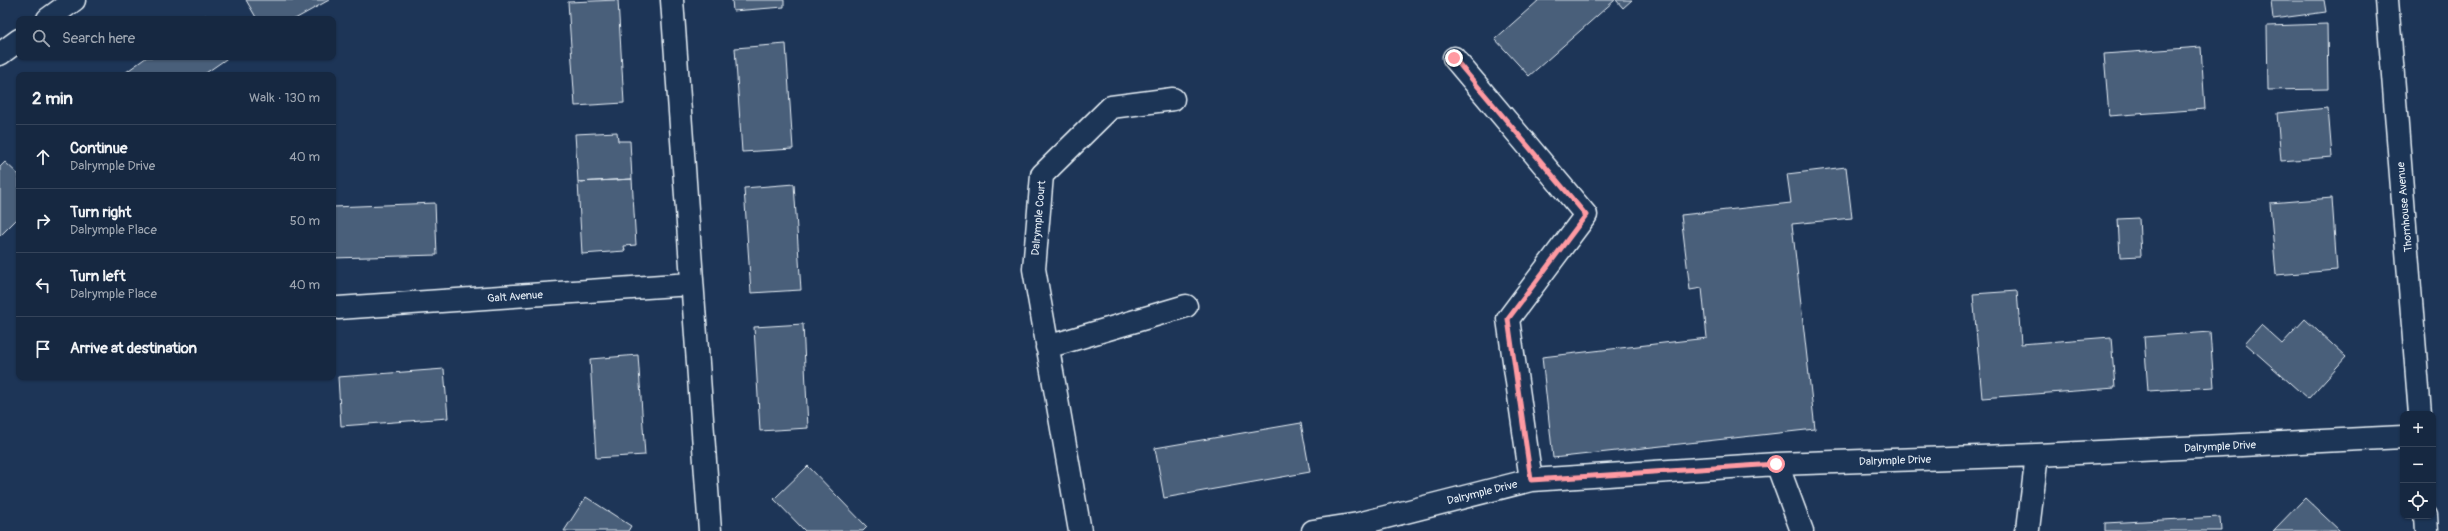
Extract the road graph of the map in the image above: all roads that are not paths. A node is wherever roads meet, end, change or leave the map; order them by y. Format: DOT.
graph roads {
  1 [pos="74,0"];
  2 [pos="672,0"];
  3 [pos="2387,0"];
  4 [pos="52,16"];
  5 [pos="16,42"];
  6 [pos="0,54"];
  7 [pos="1454,58"];
  8 [pos="1173,99"];
  9 [pos="691,284"];
  10 [pos="1186,306"];
  11 [pos="338,308"];
  12 [pos="1046,347"];
  13 [pos="2420,411"];
  14 [pos="2400,437"];
  15 [pos="2037,455"];
  16 [pos="1776,464"];
  17 [pos="1531,480"];
  18 [pos="2426,519"];
  19 [pos="1358,528"];
  20 [pos="710,531"];
  21 [pos="1080,531"];
  22 [pos="1313,531"];
  23 [pos="1802,531"];
  24 [pos="2026,531"];
  25 [pos="2427,531"];
  1 -- 4 [label="street"];
  2 -- 9 [label="street"];
  3 -- 13 [label="street, Thornhouse Avenue"];
  5 -- 6 [label="street"];
  7 -- 17 [label="street"];
  8 -- 12 [label="street, Dalrymple Court"];
  9 -- 11 [label="street, Galt Avenue"];
  9 -- 20 [label="street"];
  10 -- 12 [label="street"];
  12 -- 21 [label="street, Dalrymple Court"];
  14 -- 15 [label="street, Dalrymple Drive"];
  15 -- 16 [label="street, Dalrymple Drive"];
  15 -- 24 [label="street"];
  16 -- 17 [label="street, Dalrymple Drive"];
  16 -- 23 [label="street"];
  17 -- 19 [label="street, Dalrymple Drive"];
  18 -- 25 [label="street"];
  19 -- 22 [label="street, Dalrymple Drive"];
}
